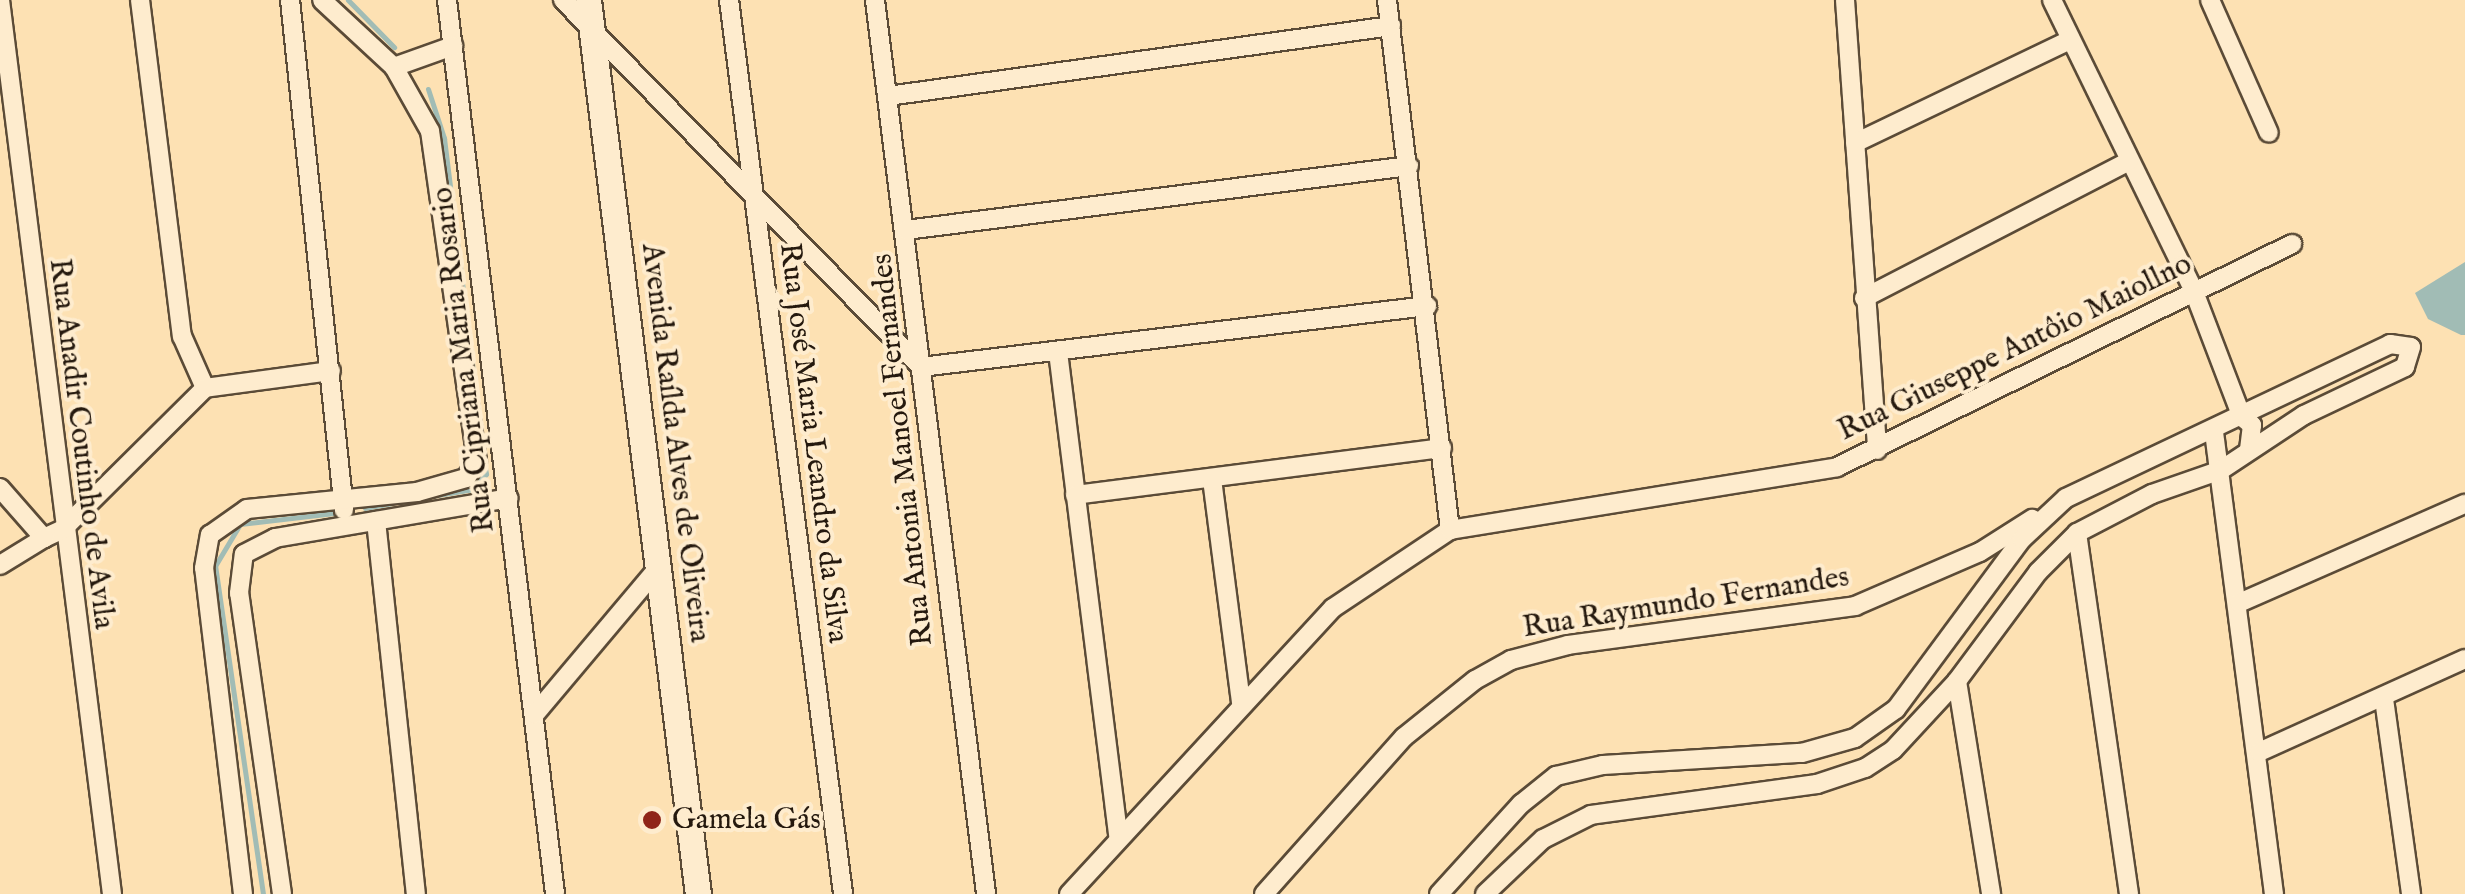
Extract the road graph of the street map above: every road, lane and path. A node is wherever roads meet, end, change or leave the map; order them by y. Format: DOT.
graph roads {
  1 [pos="0,0"];
  2 [pos="140,0"];
  3 [pos="290,0"];
  4 [pos="322,0"];
  5 [pos="448,0"];
  6 [pos="563,0"];
  7 [pos="588,0"];
  8 [pos="729,0"];
  9 [pos="875,0"];
  10 [pos="1387,0"];
  11 [pos="1846,0"];
  12 [pos="2052,0"];
  13 [pos="2210,0"];
  14 [pos="1391,26"];
  15 [pos="592,35"];
  16 [pos="2070,40"];
  17 [pos="454,46"];
  18 [pos="394,68"];
  19 [pos="888,96"];
  20 [pos="2269,133"];
  21 [pos="1855,143"];
  22 [pos="2129,160"];
  23 [pos="1409,166"];
  24 [pos="754,200"];
  25 [pos="906,230"];
  26 [pos="2292,244"];
  27 [pos="2194,289"];
  28 [pos="1864,298"];
  29 [pos="1427,306"];
  30 [pos="1058,352"];
  31 [pos="921,367"];
  32 [pos="331,370"];
  33 [pos="205,388"];
  34 [pos="2242,416"];
  35 [pos="2214,432"];
  36 [pos="1442,448"];
  37 [pos="1877,450"];
  38 [pos="2250,450"];
  39 [pos="2221,470"];
  40 [pos="1212,479"];
  41 [pos="0,488"];
  42 [pos="1075,496"];
  43 [pos="509,498"];
  44 [pos="2066,498"];
  45 [pos="342,499"];
  46 [pos="2465,504"];
  47 [pos="376,521"];
  48 [pos="346,526"];
  49 [pos="62,529"];
  50 [pos="1450,530"];
  51 [pos="2077,533"];
  52 [pos="44,538"];
  53 [pos="1980,552"];
  54 [pos="0,566"];
  55 [pos="659,567"];
  56 [pos="2000,569"];
  57 [pos="2028,587"];
  58 [pos="2239,603"];
  59 [pos="2465,658"];
  60 [pos="1956,681"];
  61 [pos="2384,699"];
  62 [pos="1242,702"];
  63 [pos="535,714"];
  64 [pos="2259,752"];
  65 [pos="1118,837"];
  66 [pos="112,894"];
  67 [pos="243,894"];
  68 [pos="282,894"];
  69 [pos="416,894"];
  70 [pos="555,894"];
  71 [pos="698,894"];
  72 [pos="843,894"];
  73 [pos="986,894"];
  74 [pos="1069,894"];
  75 [pos="1264,894"];
  76 [pos="1439,894"];
  77 [pos="1486,894"];
  78 [pos="1991,894"];
  79 [pos="2130,894"];
  80 [pos="2274,894"];
  81 [pos="2412,894"];
  1 -- 49 [label="street, Rua Anadir Coutinho de Avila"];
  2 -- 33 [label="street"];
  3 -- 32 [label="street"];
  4 -- 18 [label="street"];
  5 -- 17 [label="street, Rua Cipriana Maria Rosario"];
  6 -- 15 [label="street"];
  7 -- 15 [label="street, Avenida Raílda Alves de Oliveira"];
  8 -- 24 [label="street, Rua José Maria Leandro da Silva"];
  9 -- 19 [label="street, Rua Antonia Manoel Fernandes"];
  10 -- 14 [label="street"];
  11 -- 21 [label="street"];
  12 -- 16 [label="street"];
  13 -- 20 [label="street"];
  14 -- 19 [label="street"];
  14 -- 23 [label="street"];
  15 -- 24 [label="street"];
  15 -- 55 [label="street, Avenida Raílda Alves de Oliveira"];
  16 -- 21 [label="street"];
  16 -- 22 [label="street"];
  17 -- 18 [label="street"];
  17 -- 43 [label="street, Rua Cipriana Maria Rosario"];
  18 -- 45 [label="street"];
  19 -- 25 [label="street, Rua Antonia Manoel Fernandes"];
  21 -- 28 [label="street"];
  22 -- 27 [label="street"];
  22 -- 28 [label="street"];
  23 -- 25 [label="street"];
  23 -- 29 [label="street"];
  24 -- 31 [label="street"];
  24 -- 72 [label="street, Rua José Maria Leandro da Silva"];
  25 -- 31 [label="street, Rua Antonia Manoel Fernandes"];
  26 -- 27 [label="street, Rua Giuseppe Antôio Maiollno"];
  27 -- 34 [label="street"];
  27 -- 37 [label="street, Rua Giuseppe Antôio Maiollno"];
  28 -- 37 [label="street"];
  29 -- 30 [label="street"];
  29 -- 36 [label="street"];
  30 -- 31 [label="street"];
  30 -- 42 [label="street"];
  31 -- 73 [label="street, Rua Antonia Manoel Fernandes"];
  32 -- 33 [label="street"];
  32 -- 45 [label="street"];
  33 -- 49 [label="street"];
  34 -- 35 [label="street"];
  34 -- 38 [label="street"];
  34 -- 38 [label="street"];
  35 -- 39 [label="street"];
  35 -- 44 [label="street"];
  36 -- 40 [label="street"];
  36 -- 50 [label="street"];
  37 -- 50 [label="street, Rua Giuseppe Antôio Maiollno"];
  38 -- 39 [label="street"];
  39 -- 51 [label="street"];
  39 -- 58 [label="street"];
  40 -- 42 [label="street"];
  40 -- 62 [label="street"];
  41 -- 52 [label="street"];
  42 -- 65 [label="street"];
  43 -- 47 [label="street"];
  43 -- 63 [label="street, Rua Cipriana Maria Rosario"];
  44 -- 53 [label="street, Rua Raymundo Fernandes"];
  44 -- 56 [label="street"];
  45 -- 48 [label="street"];
  45 -- 67 [label="street"];
  46 -- 58 [label="street"];
  47 -- 48 [label="street"];
  47 -- 69 [label="street"];
  48 -- 68 [label="street"];
  49 -- 52 [label="street"];
  49 -- 66 [label="street, Rua Anadir Coutinho de Avila"];
  50 -- 62 [label="street, Rua Giuseppe Antôio Maiollno"];
  51 -- 57 [label="street"];
  51 -- 79 [label="street"];
  52 -- 54 [label="street"];
  53 -- 56 [label="street"];
  53 -- 75 [label="street, Rua Raymundo Fernandes"];
  55 -- 63 [label="street"];
  55 -- 71 [label="street, Avenida Raílda Alves de Oliveira"];
  56 -- 57 [label="street"];
  56 -- 76 [label="street"];
  57 -- 60 [label="street"];
  58 -- 64 [label="street"];
  59 -- 61 [label="street"];
  60 -- 77 [label="street"];
  60 -- 78 [label="street"];
  61 -- 64 [label="street"];
  61 -- 81 [label="street"];
  62 -- 65 [label="street, Rua Giuseppe Antôio Maiollno"];
  63 -- 70 [label="street, Rua Cipriana Maria Rosario"];
  64 -- 80 [label="street"];
  65 -- 74 [label="street, Rua Giuseppe Antôio Maiollno"];
}
